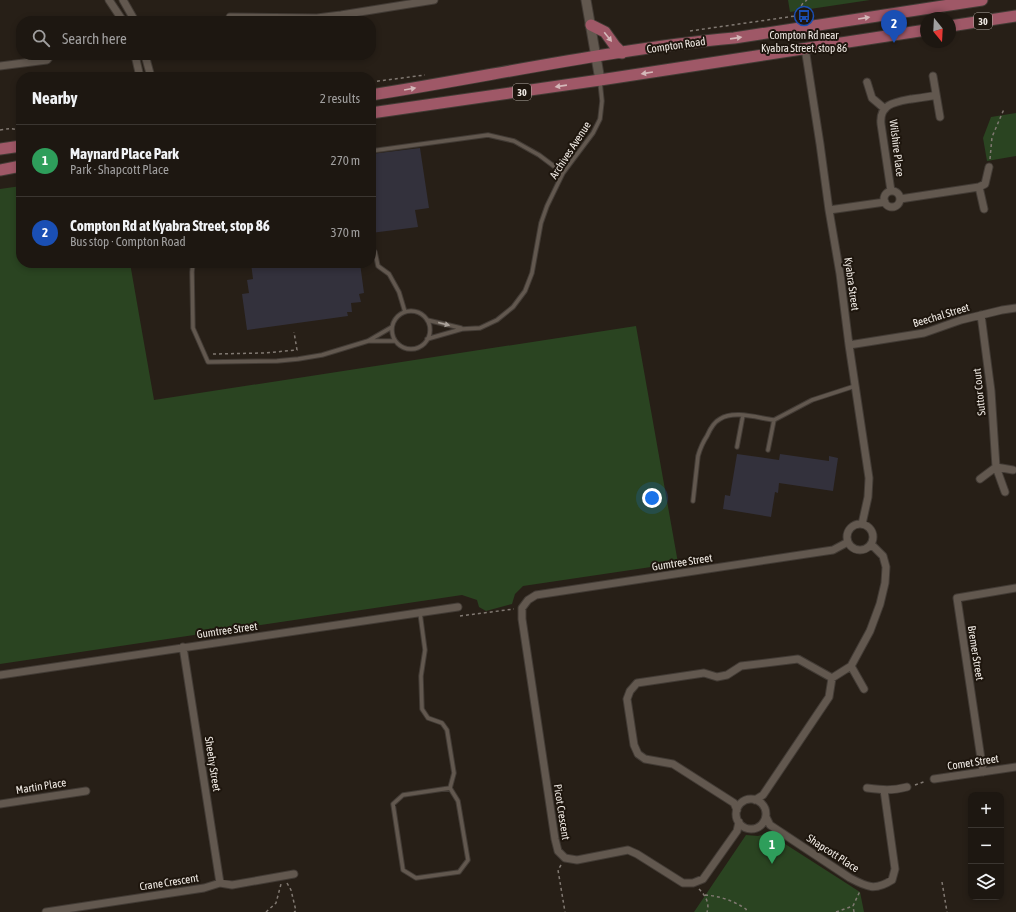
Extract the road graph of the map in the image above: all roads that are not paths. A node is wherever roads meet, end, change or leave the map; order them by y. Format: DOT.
graph roads {
  1 [pos="109,0"];
  2 [pos="123,0"];
  3 [pos="434,0"];
  4 [pos="586,0"];
  5 [pos="982,0"];
  6 [pos="120,16"];
  7 [pos="132,16"];
  8 [pos="333,16"];
  9 [pos="1016,16"];
  10 [pos="591,25"];
  11 [pos="956,25"];
  12 [pos="920,31"];
  13 [pos="805,48"];
  14 [pos="622,53"];
  15 [pos="596,56"];
  16 [pos="47,60"];
  17 [pos="136,60"];
  18 [pos="146,60"];
  19 [pos="0,66"];
  20 [pos="139,72"];
  21 [pos="150,72"];
  22 [pos="933,76"];
  23 [pos="600,80"];
  24 [pos="867,82"];
  25 [pos="376,94"];
  26 [pos="936,96"];
  27 [pos="884,109"];
  28 [pos="376,113"];
  29 [pos="940,117"];
  30 [pos="16,147"];
  31 [pos="0,149"];
  32 [pos="376,150"];
  33 [pos="16,167"];
  34 [pos="989,167"];
  35 [pos="0,170"];
  36 [pos="564,173"];
  37 [pos="979,187"];
  38 [pos="891,191"];
  39 [pos="900,199"];
  40 [pos="884,202"];
  41 [pos="984,209"];
  42 [pos="829,210"];
  43 [pos="376,257"];
  44 [pos="192,268"];
  45 [pos="1016,308"];
  46 [pos="405,312"];
  47 [pos="981,315"];
  48 [pos="426,320"];
  49 [pos="392,327"];
  50 [pos="462,329"];
  51 [pos="427,339"];
  52 [pos="368,341"];
  53 [pos="395,341"];
  54 [pos="849,345"];
  55 [pos="855,386"];
  56 [pos="743,415"];
  57 [pos="774,420"];
  58 [pos="737,447"];
  59 [pos="768,450"];
  60 [pos="996,467"];
  61 [pos="1013,470"];
  62 [pos="980,479"];
  63 [pos="1006,492"];
  64 [pos="693,501"];
  65 [pos="862,524"];
  66 [pos="848,542"];
  67 [pos="870,544"];
  68 [pos="1016,588"];
  69 [pos="458,606"];
  70 [pos="522,608"];
  71 [pos="420,612"];
  72 [pos="184,647"];
  73 [pos="851,666"];
  74 [pos="0,675"];
  75 [pos="832,678"];
  76 [pos="864,689"];
  77 [pos="1016,767"];
  78 [pos="983,772"];
  79 [pos="934,779"];
  80 [pos="907,787"];
  81 [pos="450,788"];
  82 [pos="867,788"];
  83 [pos="884,790"];
  84 [pos="86,791"];
  85 [pos="763,795"];
  86 [pos="755,800"];
  87 [pos="0,804"];
  88 [pos="762,805"];
  89 [pos="736,806"];
  90 [pos="766,817"];
  91 [pos="739,822"];
  92 [pos="761,825"];
  93 [pos="770,825"];
  94 [pos="745,828"];
  95 [pos="737,831"];
  96 [pos="294,874"];
  97 [pos="220,883"];
  98 [pos="46,912"];
  1 -- 6 [label="street"];
  2 -- 7 [label="street"];
  3 -- 8 [label="street"];
  4 -- 10 [label="street"];
  14 -- 5 [label="main road, Compton Road / 30, one-way"];
  9 -- 11 [label="main road, 30"];
  10 -- 14 [label="main road, one-way"];
  10 -- 15 [label="street"];
  12 -- 13 [label="main road, Compton Road / 30"];
  13 -- 23 [label="main road, Compton Road / 30, one-way"];
  13 -- 42 [label="street, Kyabra Street"];
  14 -- 15 [label="main road, Compton Road / 30"];
  15 -- 23 [label="street"];
  25 -- 15 [label="main road, Compton Road / 30, one-way"];
  16 -- 19 [label="street"];
  17 -- 20 [label="street"];
  18 -- 21 [label="street"];
  22 -- 26 [label="street"];
  23 -- 28 [label="main road, Compton Road / 30, one-way"];
  23 -- 36 [label="lane, Archives Avenue"];
  24 -- 27 [label="street, Wilshire Place"];
  26 -- 27 [label="street, Wilshire Place"];
  26 -- 29 [label="street"];
  27 -- 38 [label="street, Wilshire Place"];
  30 -- 31 [label="main road"];
  32 -- 36 [label="lane"];
  33 -- 35 [label="main road"];
  34 -- 37 [label="street"];
  36 -- 50 [label="lane, Archives Avenue"];
  37 -- 39 [label="street"];
  37 -- 41 [label="street"];
  38 -- 39 [label="street, Wilshire Place"];
  38 -- 40 [label="street, Wilshire Place"];
  39 -- 40 [label="street"];
  40 -- 42 [label="street"];
  42 -- 54 [label="street, Kyabra Street"];
  43 -- 46 [label="lane"];
  44 -- 52 [label="lane"];
  45 -- 47 [label="street, Beechal Street"];
  46 -- 48 [label="lane"];
  46 -- 49 [label="lane"];
  47 -- 54 [label="street, Beechal Street"];
  47 -- 60 [label="street, Suttor Court"];
  48 -- 50 [label="lane, one-way"];
  48 -- 51 [label="lane"];
  49 -- 52 [label="lane"];
  49 -- 53 [label="lane"];
  50 -- 51 [label="lane"];
  51 -- 53 [label="lane"];
  52 -- 53 [label="lane"];
  54 -- 55 [label="street, Kyabra Street"];
  55 -- 57 [label="lane"];
  55 -- 65 [label="street, Kyabra Street"];
  56 -- 57 [label="lane"];
  56 -- 58 [label="lane"];
  56 -- 64 [label="lane"];
  57 -- 59 [label="lane"];
  60 -- 61 [label="street"];
  60 -- 62 [label="street"];
  60 -- 63 [label="street, Suttor Court"];
  65 -- 66 [label="street"];
  65 -- 67 [label="street"];
  66 -- 67 [label="street"];
  66 -- 70 [label="street, Gumtree Street"];
  67 -- 73 [label="street"];
  68 -- 78 [label="street, Bremer Street"];
  69 -- 71 [label="street, Gumtree Street"];
  70 -- 95 [label="street, Picot Crescent"];
  71 -- 72 [label="street, Gumtree Street"];
  71 -- 81 [label="lane"];
  72 -- 74 [label="street, Gumtree Street"];
  72 -- 97 [label="street, Sheehy Street"];
  73 -- 75 [label="street"];
  73 -- 76 [label="street"];
  75 -- 85 [label="street"];
  75 -- 89 [label="street"];
  77 -- 78 [label="street, Comet Street"];
  78 -- 79 [label="street, Comet Street"];
  80 -- 83 [label="street"];
  81 -- 81 [label="lane"];
  82 -- 83 [label="street"];
  83 -- 93 [label="street, Shapcott Place"];
  84 -- 87 [label="street, Martin Place"];
  85 -- 86 [label="street"];
  85 -- 88 [label="street"];
  86 -- 88 [label="street"];
  86 -- 89 [label="street"];
  88 -- 90 [label="street"];
  89 -- 91 [label="street"];
  90 -- 92 [label="street"];
  90 -- 93 [label="street"];
  91 -- 94 [label="street"];
  91 -- 95 [label="street"];
  92 -- 93 [label="street"];
  92 -- 94 [label="street"];
  94 -- 95 [label="street"];
  96 -- 97 [label="street, Crane Crescent"];
  97 -- 98 [label="street, Crane Crescent"];
}
